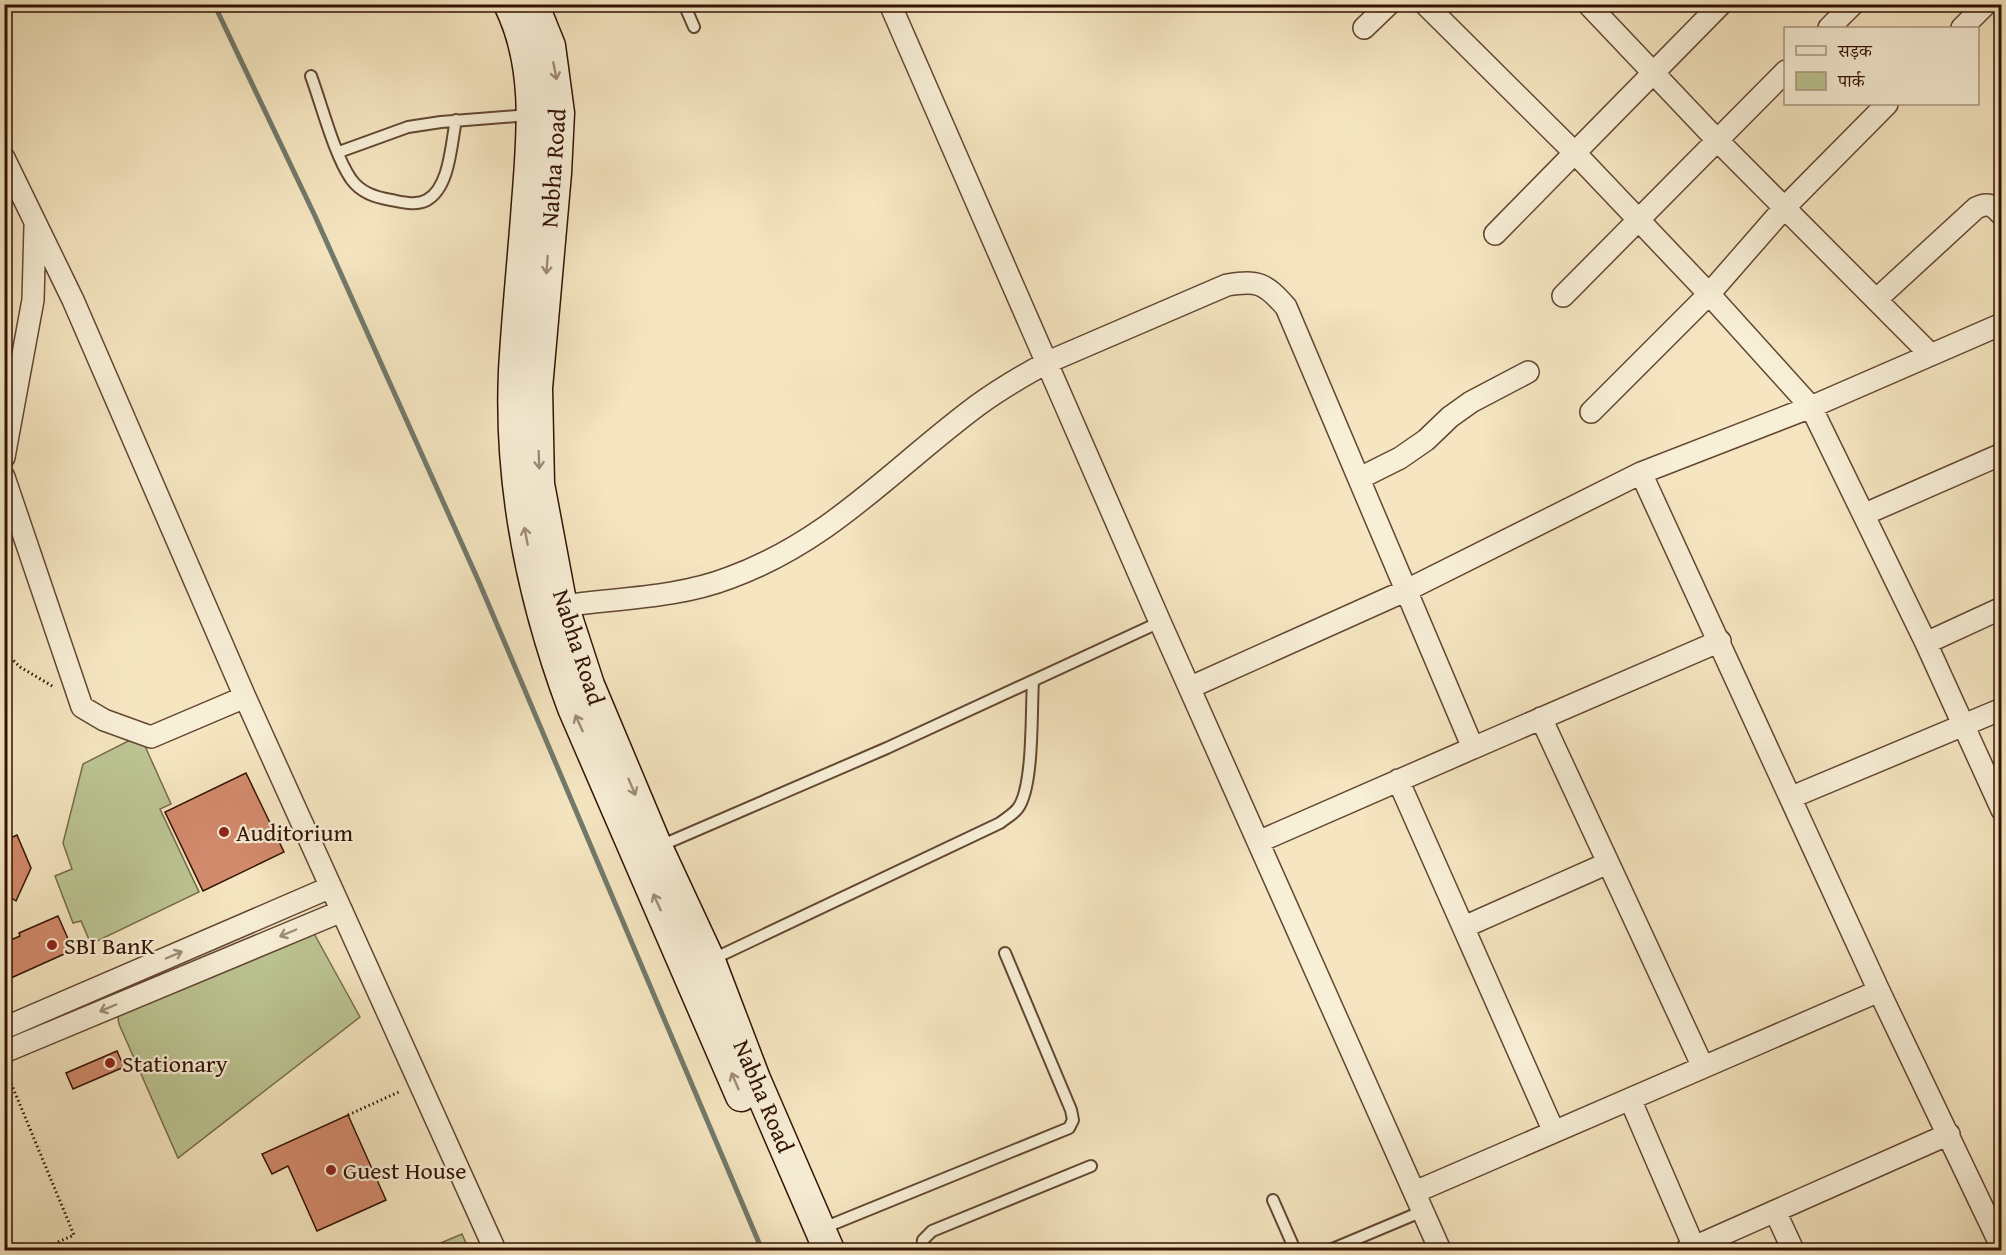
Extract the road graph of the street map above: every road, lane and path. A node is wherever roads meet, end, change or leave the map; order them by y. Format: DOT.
graph roads {
  1 [pos="509,4"];
  2 [pos="533,4"];
  3 [pos="684,4"];
  4 [pos="890,4"];
  5 [pos="1389,4"];
  6 [pos="1425,4"];
  7 [pos="1588,4"];
  8 [pos="1721,4"];
  9 [pos="1853,4"];
  10 [pos="1979,7"];
  11 [pos="694,27"];
  12 [pos="1830,27"];
  13 [pos="1963,27"];
  14 [pos="1364,28"];
  15 [pos="1784,72"];
  16 [pos="1653,73"];
  17 [pos="311,76"];
  18 [pos="1886,105"];
  19 [pos="546,114"];
  20 [pos="456,120"];
  21 [pos="1716,139"];
  22 [pos="339,152"];
  23 [pos="1575,153"];
  24 [pos="4,158"];
  25 [pos="1785,207"];
  26 [pos="2001,215"];
  27 [pos="1637,219"];
  28 [pos="36,223"];
  29 [pos="1494,234"];
  30 [pos="1709,294"];
  31 [pos="1563,296"];
  32 [pos="1877,299"];
  33 [pos="33,300"];
  34 [pos="73,300"];
  35 [pos="2001,324"];
  36 [pos="4,354"];
  37 [pos="1931,355"];
  38 [pos="1048,362"];
  39 [pos="20,370"];
  40 [pos="1528,372"];
  41 [pos="1811,407"];
  42 [pos="1591,412"];
  43 [pos="2001,454"];
  44 [pos="4,457"];
  45 [pos="1641,472"];
  46 [pos="4,477"];
  47 [pos="1359,478"];
  48 [pos="1865,514"];
  49 [pos="1407,590"];
  50 [pos="563,606"];
  51 [pos="2001,608"];
  52 [pos="1160,622"];
  53 [pos="1720,641"];
  54 [pos="1926,643"];
  55 [pos="4,651"];
  56 [pos="1033,681"];
  57 [pos="1191,687"];
  58 [pos="245,698"];
  59 [pos="82,707"];
  60 [pos="2001,709"];
  61 [pos="1541,718"];
  62 [pos="1964,726"];
  63 [pos="1473,748"];
  64 [pos="1398,780"];
  65 [pos="1792,797"];
  66 [pos="2001,810"];
  67 [pos="1258,842"];
  68 [pos="648,852"];
  69 [pos="1608,863"];
  70 [pos="331,887"];
  71 [pos="342,911"];
  72 [pos="1464,927"];
  73 [pos="1005,953"];
  74 [pos="710,961"];
  75 [pos="1879,991"];
  76 [pos="4,1028"];
  77 [pos="4,1052"];
  78 [pos="4,1067"];
  79 [pos="1703,1067"];
  80 [pos="419,1083"];
  81 [pos="1630,1099"];
  82 [pos="348,1115"];
  83 [pos="1554,1132"];
  84 [pos="1949,1134"];
  85 [pos="1091,1166"];
  86 [pos="1273,1200"];
  87 [pos="1419,1202"];
  88 [pos="1775,1211"];
  89 [pos="819,1243"];
  90 [pos="55,1244"];
  91 [pos="2001,1248"];
  92 [pos="1692,1249"];
  93 [pos="40,1251"];
  94 [pos="58,1251"];
  95 [pos="495,1251"];
  96 [pos="922,1251"];
  97 [pos="1295,1251"];
  98 [pos="1330,1251"];
  99 [pos="1440,1251"];
  100 [pos="1793,1251"];
  1 -- 19 [label="main road, Nabha Road"];
  2 -- 19 [label="main road, Nabha Road, one-way"];
  3 -- 11 [label="lane"];
  4 -- 38 [label="street"];
  5 -- 14 [label="street"];
  6 -- 23 [label="street"];
  7 -- 16 [label="street"];
  8 -- 16 [label="street"];
  9 -- 12 [label="street"];
  10 -- 13 [label="street"];
  15 -- 21 [label="street"];
  16 -- 21 [label="street"];
  16 -- 23 [label="street"];
  17 -- 22 [label="lane"];
  18 -- 25 [label="street"];
  19 -- 20 [label="lane"];
  19 -- 50 [label="main road, Nabha Road, one-way"];
  68 -- 19 [label="main road, Nabha Road, one-way"];
  20 -- 22 [label="lane"];
  20 -- 22 [label="lane"];
  21 -- 25 [label="street"];
  21 -- 27 [label="street"];
  23 -- 27 [label="street"];
  23 -- 29 [label="street"];
  24 -- 28 [label="street"];
  25 -- 30 [label="street"];
  25 -- 32 [label="street"];
  26 -- 32 [label="street"];
  27 -- 30 [label="street"];
  27 -- 31 [label="street"];
  28 -- 33 [label="street"];
  28 -- 34 [label="street"];
  30 -- 41 [label="street"];
  30 -- 42 [label="street"];
  32 -- 37 [label="street"];
  33 -- 34 [label="street"];
  33 -- 39 [label="street"];
  34 -- 58 [label="street"];
  35 -- 37 [label="street"];
  36 -- 39 [label="street"];
  37 -- 41 [label="street"];
  38 -- 47 [label="street"];
  38 -- 50 [label="street"];
  38 -- 52 [label="street"];
  39 -- 44 [label="street"];
  40 -- 47 [label="street"];
  41 -- 45 [label="street"];
  41 -- 48 [label="street"];
  43 -- 48 [label="street"];
  45 -- 49 [label="street"];
  45 -- 53 [label="street"];
  46 -- 59 [label="street"];
  47 -- 49 [label="street"];
  48 -- 54 [label="street"];
  49 -- 57 [label="street"];
  49 -- 63 [label="street"];
  50 -- 68 [label="main road, Nabha Road, one-way"];
  51 -- 54 [label="street"];
  52 -- 56 [label="lane"];
  52 -- 57 [label="street"];
  53 -- 61 [label="street"];
  53 -- 65 [label="street"];
  54 -- 62 [label="street"];
  55 -- 59 [label="path"];
  56 -- 68 [label="lane"];
  56 -- 74 [label="lane"];
  57 -- 67 [label="street"];
  58 -- 59 [label="street"];
  58 -- 70 [label="street"];
  60 -- 62 [label="street"];
  61 -- 63 [label="street"];
  61 -- 69 [label="street"];
  62 -- 65 [label="street"];
  62 -- 66 [label="street"];
  63 -- 64 [label="street"];
  64 -- 67 [label="street"];
  64 -- 72 [label="street"];
  65 -- 75 [label="street"];
  67 -- 87 [label="street"];
  68 -- 74 [label="main road, Nabha Road"];
  89 -- 68 [label="main road, Nabha Road, one-way"];
  69 -- 72 [label="street"];
  69 -- 79 [label="street"];
  70 -- 71 [label="street"];
  76 -- 70 [label="street, one-way"];
  71 -- 77 [label="street, one-way"];
  71 -- 80 [label="street"];
  72 -- 83 [label="street"];
  73 -- 89 [label="lane"];
  74 -- 89 [label="main road, Nabha Road"];
  75 -- 79 [label="street"];
  75 -- 84 [label="street"];
  78 -- 90 [label="path"];
  79 -- 81 [label="street"];
  80 -- 82 [label="path"];
  80 -- 95 [label="street"];
  81 -- 83 [label="street"];
  81 -- 92 [label="street"];
  83 -- 87 [label="street"];
  84 -- 88 [label="street"];
  84 -- 91 [label="street"];
  85 -- 96 [label="lane"];
  86 -- 97 [label="lane"];
  87 -- 98 [label="lane"];
  87 -- 99 [label="street"];
  88 -- 92 [label="street"];
  88 -- 100 [label="street"];
  90 -- 93 [label="path"];
  90 -- 94 [label="path"];
}
